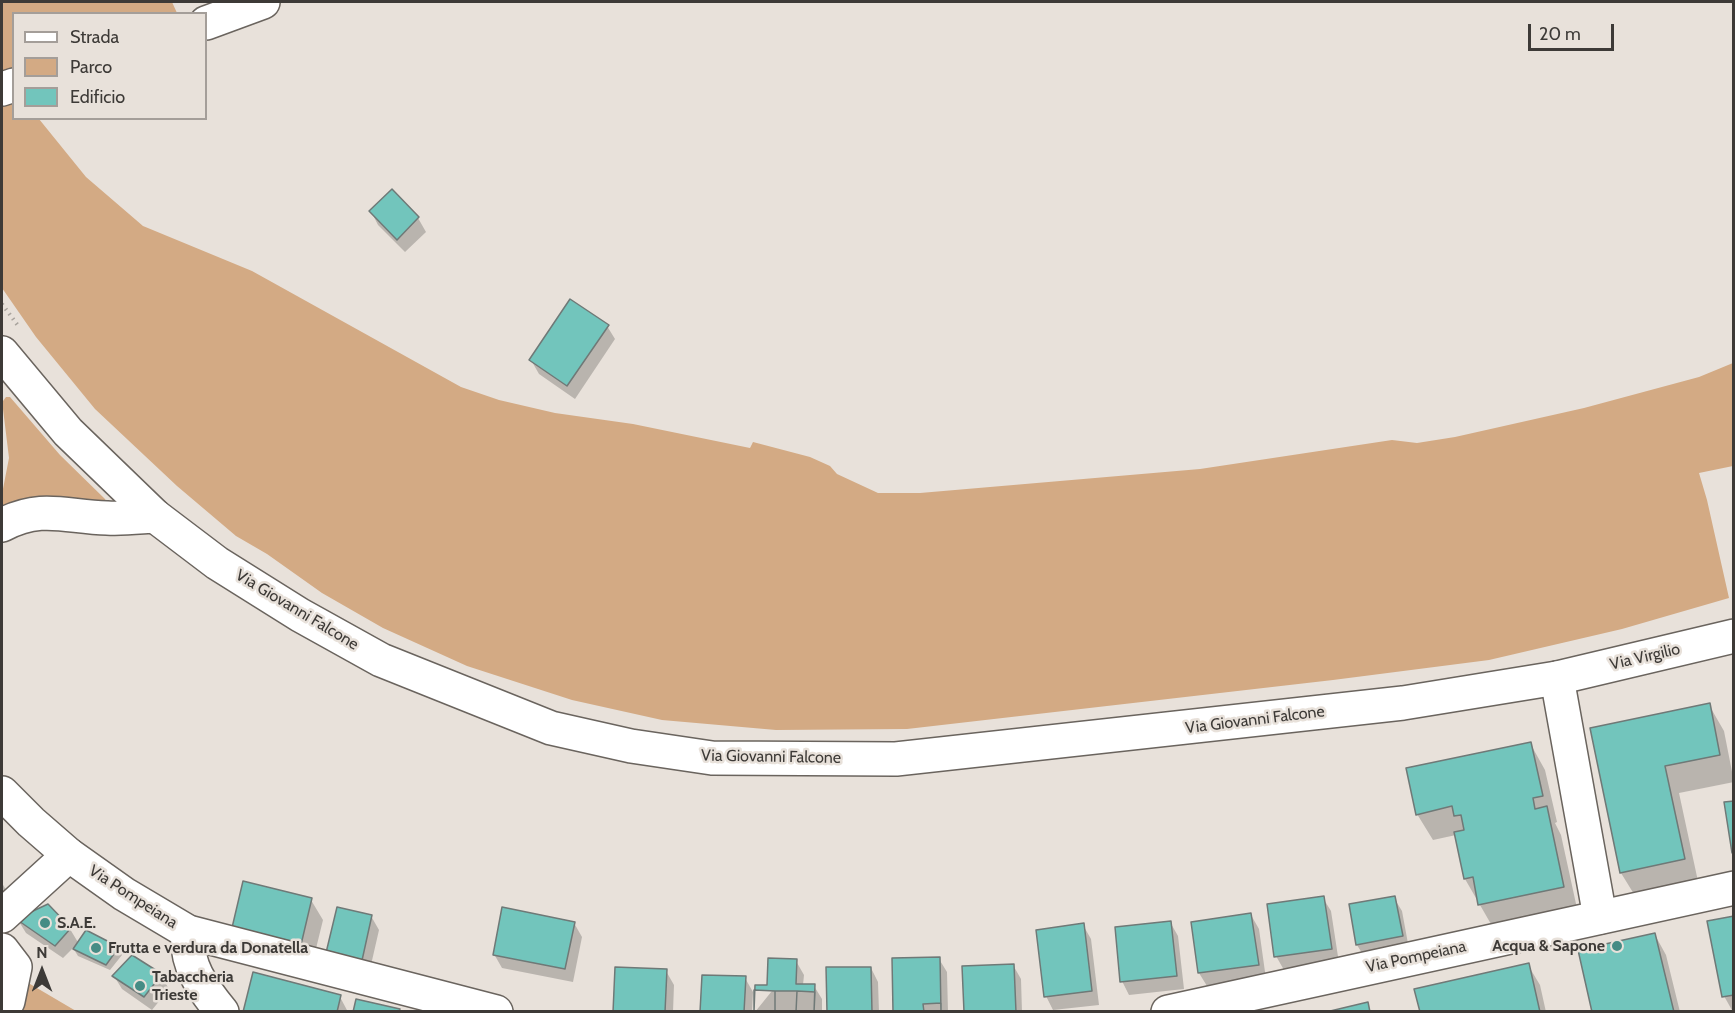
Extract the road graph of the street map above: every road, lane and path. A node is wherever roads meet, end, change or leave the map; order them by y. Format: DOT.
graph roads {
  1 [pos="263,2"];
  2 [pos="207,23"];
  3 [pos="2,304"];
  4 [pos="12,342"];
  5 [pos="155,516"];
  6 [pos="2,525"];
  7 [pos="1734,636"];
  8 [pos="1557,678"];
  9 [pos="2,793"];
  10 [pos="69,855"];
  11 [pos="1734,888"];
  12 [pos="2,916"];
  13 [pos="1600,917"];
  14 [pos="188,932"];
  15 [pos="2,950"];
  16 [pos="3,1011"];
  17 [pos="222,1011"];
  18 [pos="496,1011"];
  19 [pos="1168,1011"];
  1 -- 2 [label="main road"];
  3 -- 4 [label="path"];
  4 -- 5 [label="main road, Via Giovanni Falcone"];
  5 -- 6 [label="main road"];
  5 -- 8 [label="main road, Via Giovanni Falcone"];
  7 -- 8 [label="main road, Via Virgilio"];
  8 -- 13 [label="main road"];
  9 -- 10 [label="main road, Via Pompeiana"];
  10 -- 12 [label="main road"];
  10 -- 14 [label="main road, Via Pompeiana"];
  11 -- 13 [label="main road, Via Pompeiana"];
  13 -- 19 [label="main road, Via Pompeiana"];
  14 -- 17 [label="main road"];
  14 -- 18 [label="main road, Via Pompeiana"];
  15 -- 16 [label="main road"];
}
